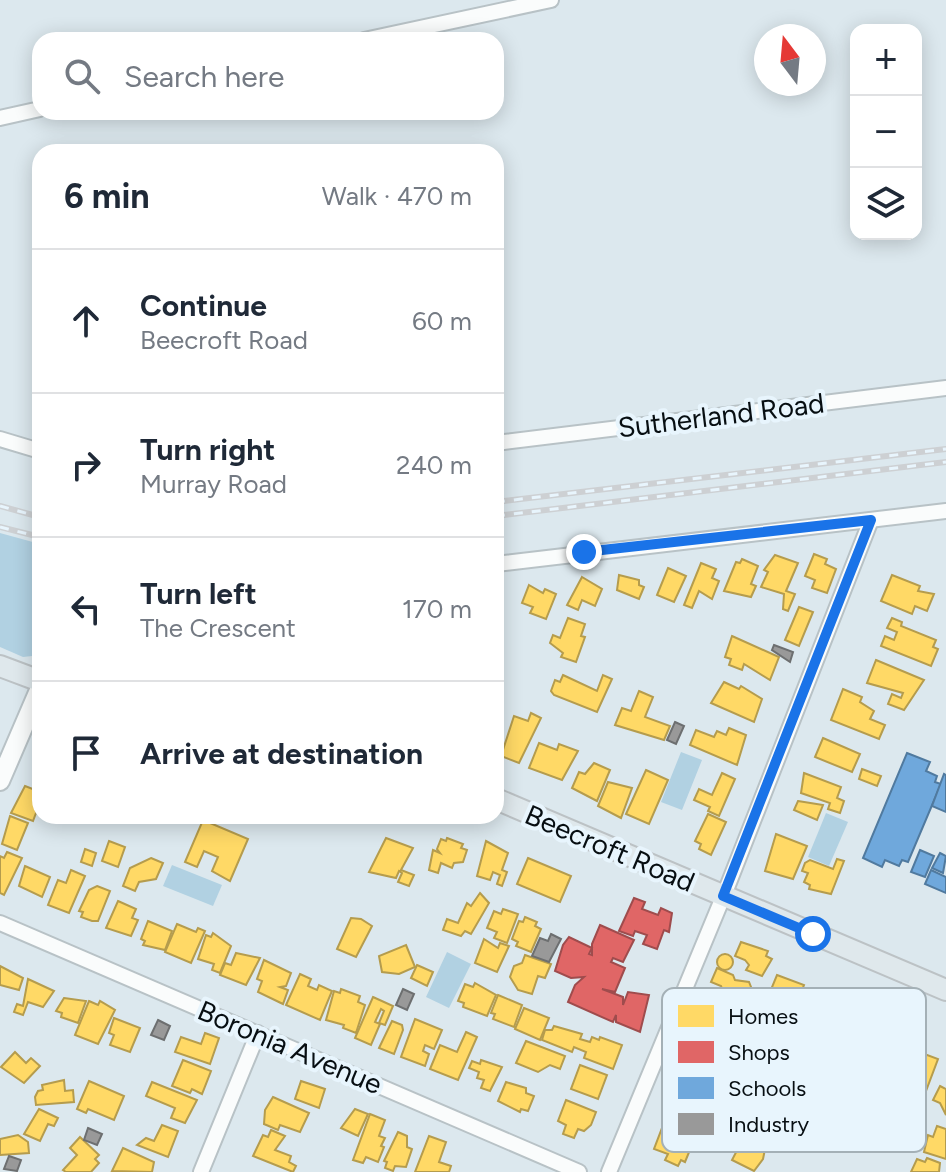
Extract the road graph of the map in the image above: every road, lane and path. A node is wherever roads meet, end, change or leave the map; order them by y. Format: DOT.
graph roads {
  1 [pos="551,0"];
  2 [pos="401,32"];
  3 [pos="32,111"];
  4 [pos="0,118"];
  5 [pos="946,388"];
  6 [pos="0,439"];
  7 [pos="504,442"];
  8 [pos="32,449"];
  9 [pos="946,511"];
  10 [pos="871,520"];
  11 [pos="504,563"];
  12 [pos="0,666"];
  13 [pos="32,678"];
  14 [pos="32,707"];
  15 [pos="0,781"];
  16 [pos="504,802"];
  17 [pos="723,896"];
  18 [pos="0,923"];
  19 [pos="685,988"];
  20 [pos="946,990"];
  21 [pos="258,1033"];
  22 [pos="662,1044"];
  23 [pos="201,1172"];
  24 [pos="579,1172"];
  25 [pos="609,1172"];
  1 -- 2 [label="street"];
  3 -- 4 [label="street"];
  5 -- 7 [label="street, Sutherland Road"];
  6 -- 8 [label="street"];
  9 -- 10 [label="street"];
  10 -- 11 [label="street"];
  10 -- 17 [label="street"];
  12 -- 13 [label="main road"];
  14 -- 15 [label="street"];
  16 -- 17 [label="main road, Beecroft Road"];
  17 -- 19 [label="street"];
  17 -- 20 [label="main road, Beecroft Road"];
  18 -- 21 [label="street, Boronia Avenue"];
  21 -- 23 [label="street"];
  21 -- 24 [label="street, Boronia Avenue"];
  22 -- 25 [label="street"];
}
